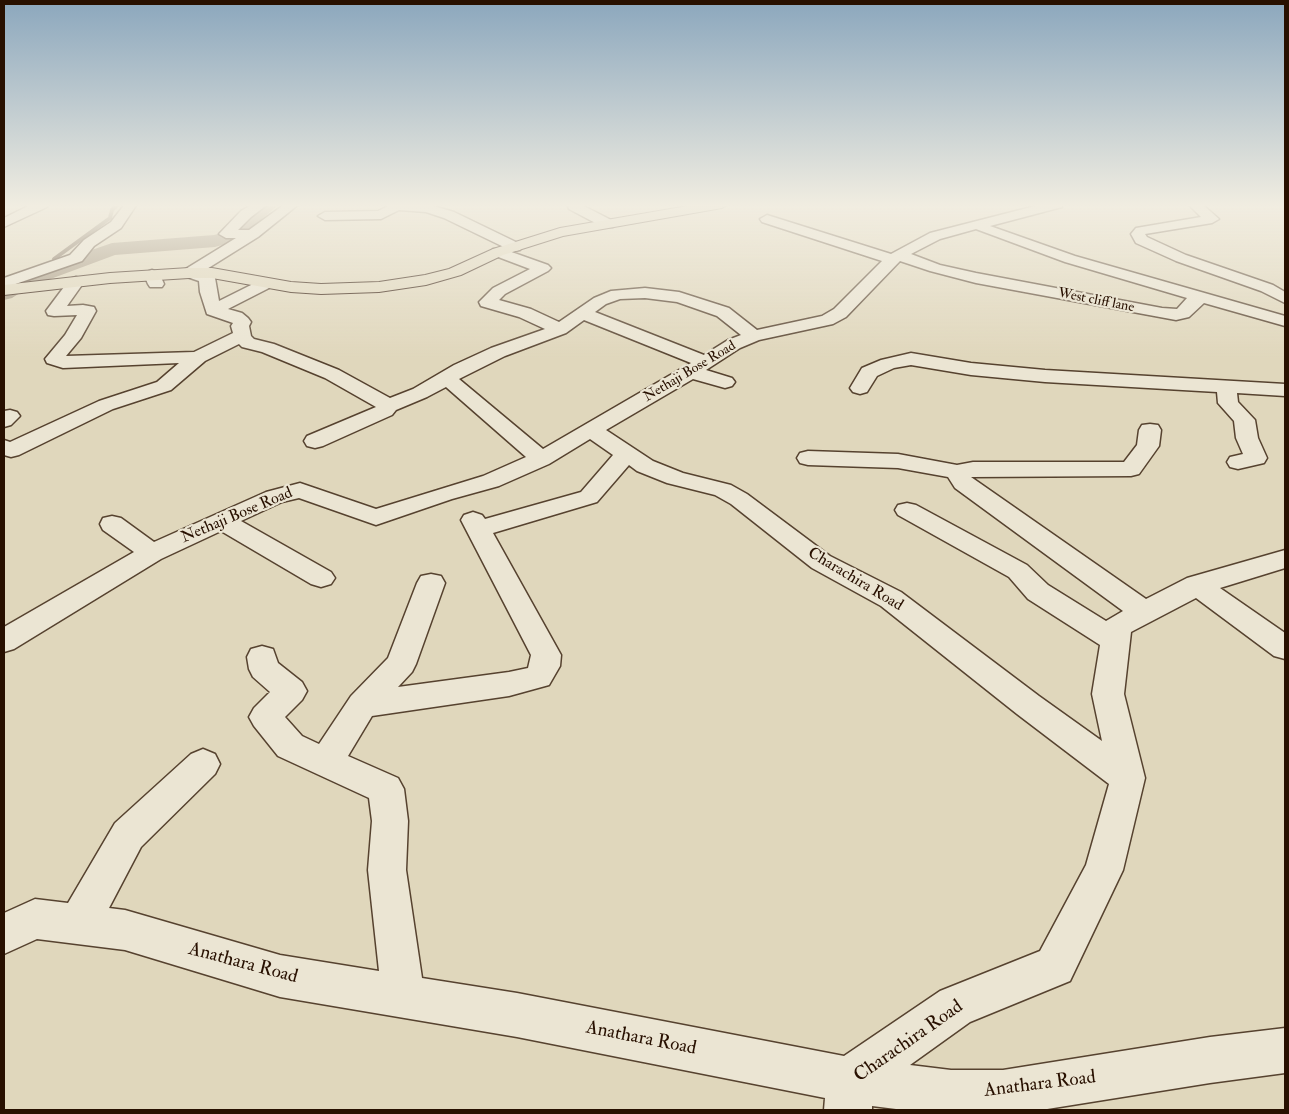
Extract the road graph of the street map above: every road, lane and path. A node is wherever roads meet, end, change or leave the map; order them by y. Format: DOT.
graph roads {
  1 [pos="77,256"];
  2 [pos="216,256"];
  3 [pos="489,256"];
  4 [pos="509,256"];
  5 [pos="892,256"];
  6 [pos="1062,256"];
  7 [pos="1177,256"];
  8 [pos="895,257"];
  9 [pos="189,272"];
  10 [pos="76,282"];
  11 [pos="267,283"];
  12 [pos="9,287"];
  13 [pos="1202,298"];
  14 [pos="1285,298"];
  15 [pos="4,299"];
  16 [pos="213,310"];
  17 [pos="582,314"];
  18 [pos="1285,320"];
  19 [pos="560,329"];
  20 [pos="242,335"];
  21 [pos="754,336"];
  22 [pos="198,357"];
  23 [pos="698,367"];
  24 [pos="447,378"];
  25 [pos="725,382"];
  26 [pos="1227,386"];
  27 [pos="860,388"];
  28 [pos="1285,390"];
  29 [pos="388,406"];
  30 [pos="591,430"];
  31 [pos="1150,430"];
  32 [pos="315,441"];
  33 [pos="4,447"];
  34 [pos="627,453"];
  35 [pos="808,458"];
  36 [pos="541,459"];
  37 [pos="1238,462"];
  38 [pos="961,474"];
  39 [pos="907,510"];
  40 [pos="222,521"];
  41 [pos="112,524"];
  42 [pos="152,553"];
  43 [pos="1285,559"];
  44 [pos="321,578"];
  45 [pos="431,583"];
  46 [pos="1198,585"];
  47 [pos="1144,612"];
  48 [pos="1115,640"];
  49 [pos="4,641"];
  50 [pos="1285,648"];
  51 [pos="262,657"];
  52 [pos="362,705"];
  53 [pos="326,762"];
  54 [pos="203,764"];
  55 [pos="1128,778"];
  56 [pos="78,925"];
  57 [pos="4,934"];
  58 [pos="403,995"];
  59 [pos="1285,1051"];
  60 [pos="849,1095"];
  1 -- 12 [label="street"];
  2 -- 9 [label="street"];
  3 -- 11 [label="main road"];
  4 -- 19 [label="street"];
  5 -- 8 [label="street, West cliff lane"];
  6 -- 13 [label="street"];
  7 -- 14 [label="street"];
  8 -- 13 [label="street, West cliff lane"];
  8 -- 21 [label="street, Nethaji Bose Road"];
  9 -- 10 [label="main road"];
  9 -- 11 [label="main road"];
  9 -- 16 [label="street"];
  10 -- 12 [label="main road"];
  10 -- 22 [label="street"];
  11 -- 16 [label="street"];
  12 -- 15 [label="street"];
  13 -- 18 [label="street"];
  16 -- 20 [label="street"];
  17 -- 19 [label="street"];
  17 -- 21 [label="street"];
  17 -- 23 [label="street"];
  19 -- 24 [label="street"];
  20 -- 22 [label="street"];
  20 -- 29 [label="street"];
  21 -- 23 [label="street, Nethaji Bose Road"];
  22 -- 33 [label="street"];
  23 -- 25 [label="street"];
  23 -- 30 [label="street, Nethaji Bose Road"];
  24 -- 29 [label="street"];
  24 -- 36 [label="street"];
  26 -- 27 [label="street"];
  26 -- 28 [label="street"];
  26 -- 37 [label="street"];
  29 -- 32 [label="street"];
  30 -- 34 [label="street, Charachira Road"];
  30 -- 36 [label="street, Nethaji Bose Road"];
  31 -- 38 [label="street"];
  34 -- 52 [label="street"];
  34 -- 55 [label="street, Charachira Road"];
  35 -- 38 [label="street"];
  36 -- 40 [label="street, Nethaji Bose Road"];
  38 -- 47 [label="street"];
  39 -- 48 [label="street"];
  40 -- 42 [label="street, Nethaji Bose Road"];
  40 -- 44 [label="street"];
  41 -- 42 [label="street"];
  42 -- 49 [label="street, Nethaji Bose Road"];
  43 -- 46 [label="street, Charachira Road"];
  45 -- 52 [label="street"];
  46 -- 47 [label="street, Charachira Road"];
  46 -- 50 [label="street"];
  47 -- 48 [label="street, Charachira Road"];
  48 -- 55 [label="street, Charachira Road"];
  51 -- 53 [label="street"];
  52 -- 53 [label="street"];
  53 -- 58 [label="street"];
  54 -- 56 [label="street"];
  55 -- 60 [label="street, Charachira Road"];
  56 -- 57 [label="street, Anathara Road"];
  56 -- 58 [label="street, Anathara Road"];
  58 -- 60 [label="street, Anathara Road"];
  59 -- 60 [label="street, Anathara Road"];
}
